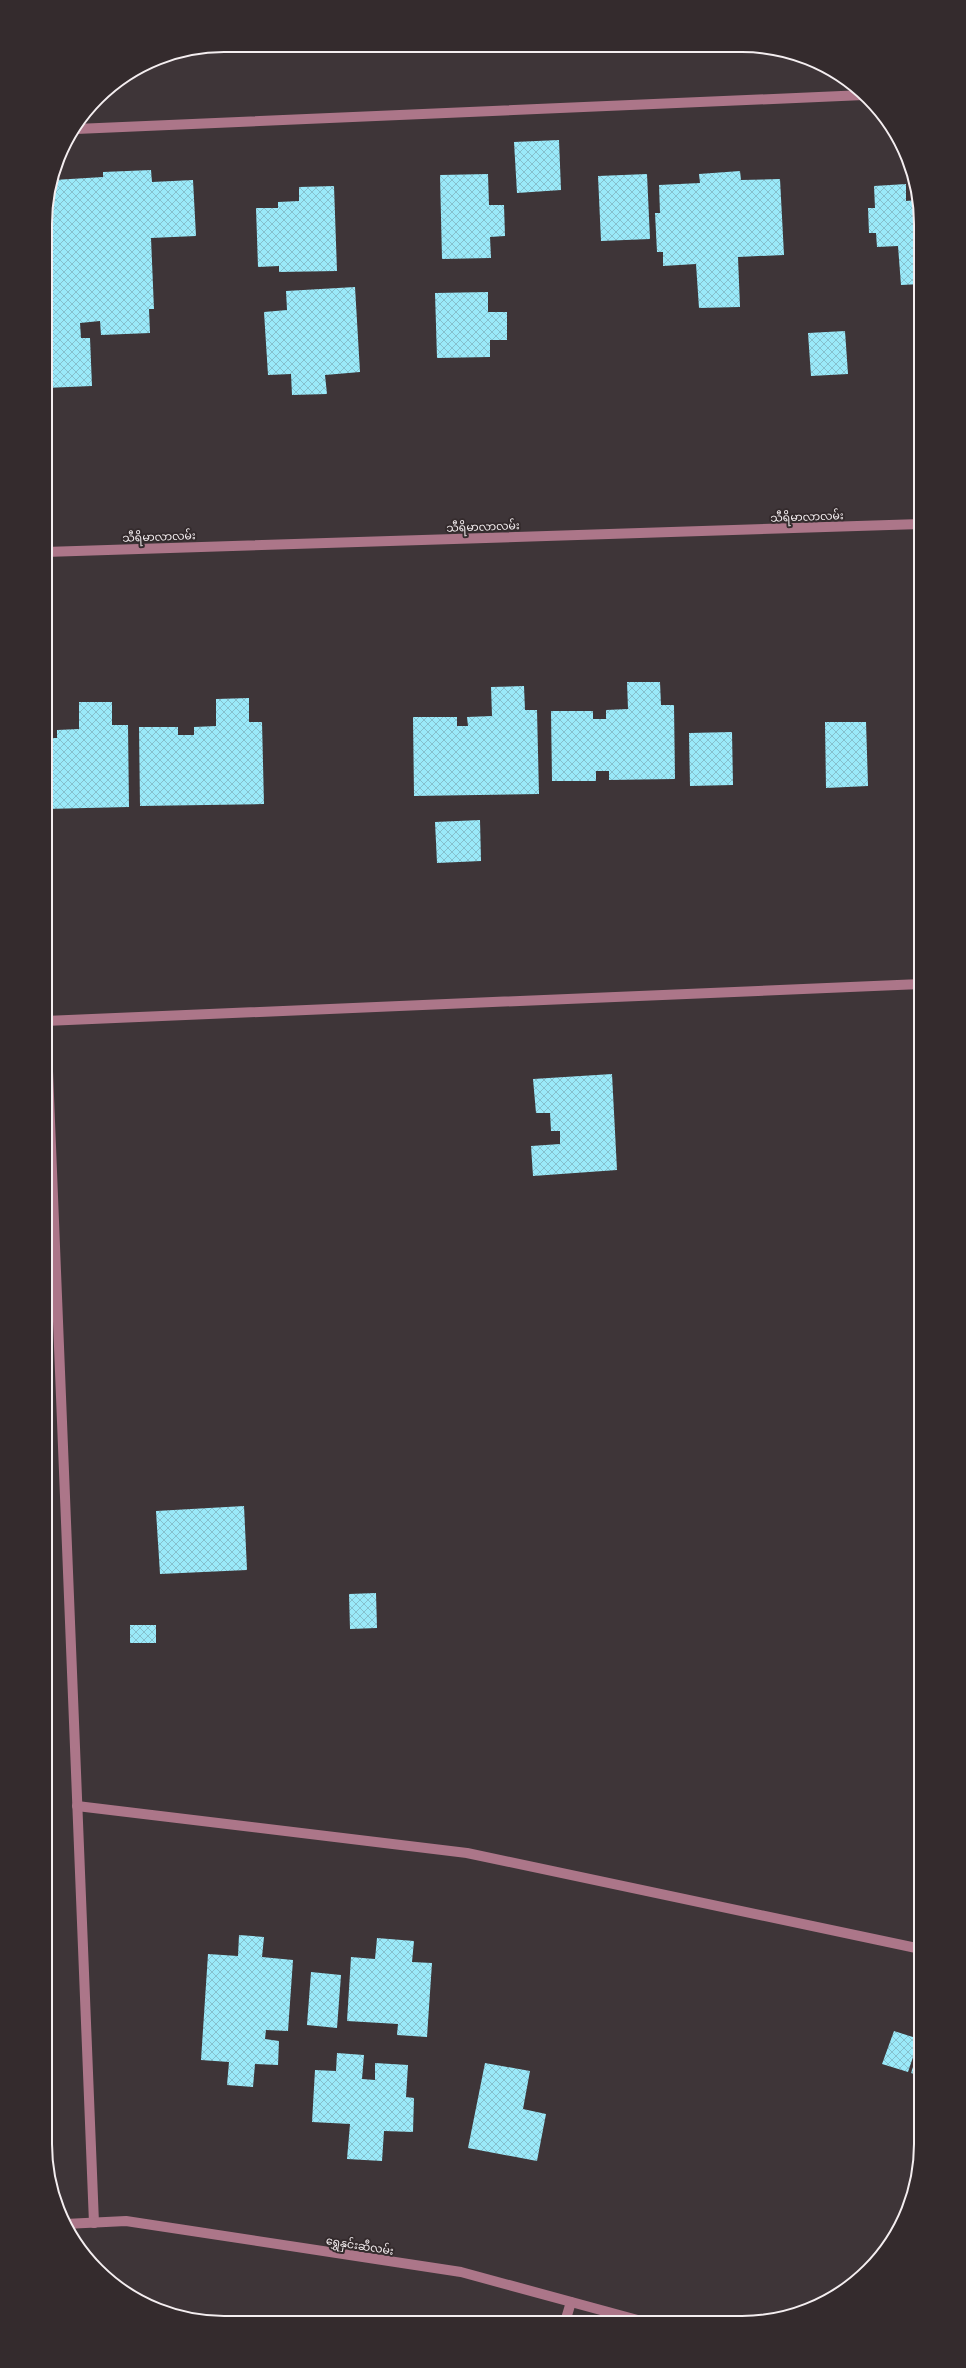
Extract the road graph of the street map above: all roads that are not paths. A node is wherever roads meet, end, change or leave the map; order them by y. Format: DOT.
graph roads {
  1 [pos="855,95"];
  2 [pos="81,129"];
  3 [pos="914,524"];
  4 [pos="52,552"];
  5 [pos="914,984"];
  6 [pos="52,1021"];
  7 [pos="52,1188"];
  8 [pos="78,1806"];
  9 [pos="914,1948"];
  10 [pos="94,2223"];
  11 [pos="72,2224"];
  12 [pos="571,2302"];
  13 [pos="567,2316"];
  14 [pos="623,2316"];
  1 -- 2 [label="street"];
  3 -- 4 [label="street, သီရိမာလာလမ်း"];
  5 -- 6 [label="street"];
  7 -- 8 [label="street"];
  8 -- 9 [label="street"];
  8 -- 10 [label="street"];
  10 -- 11 [label="street, ရွှေနှင်းဆီလမ်း"];
  10 -- 12 [label="street, ရွှေနှင်းဆီလမ်း"];
  12 -- 13 [label="street"];
  12 -- 14 [label="street, ရွှေနှင်းဆီလမ်း"];
}
